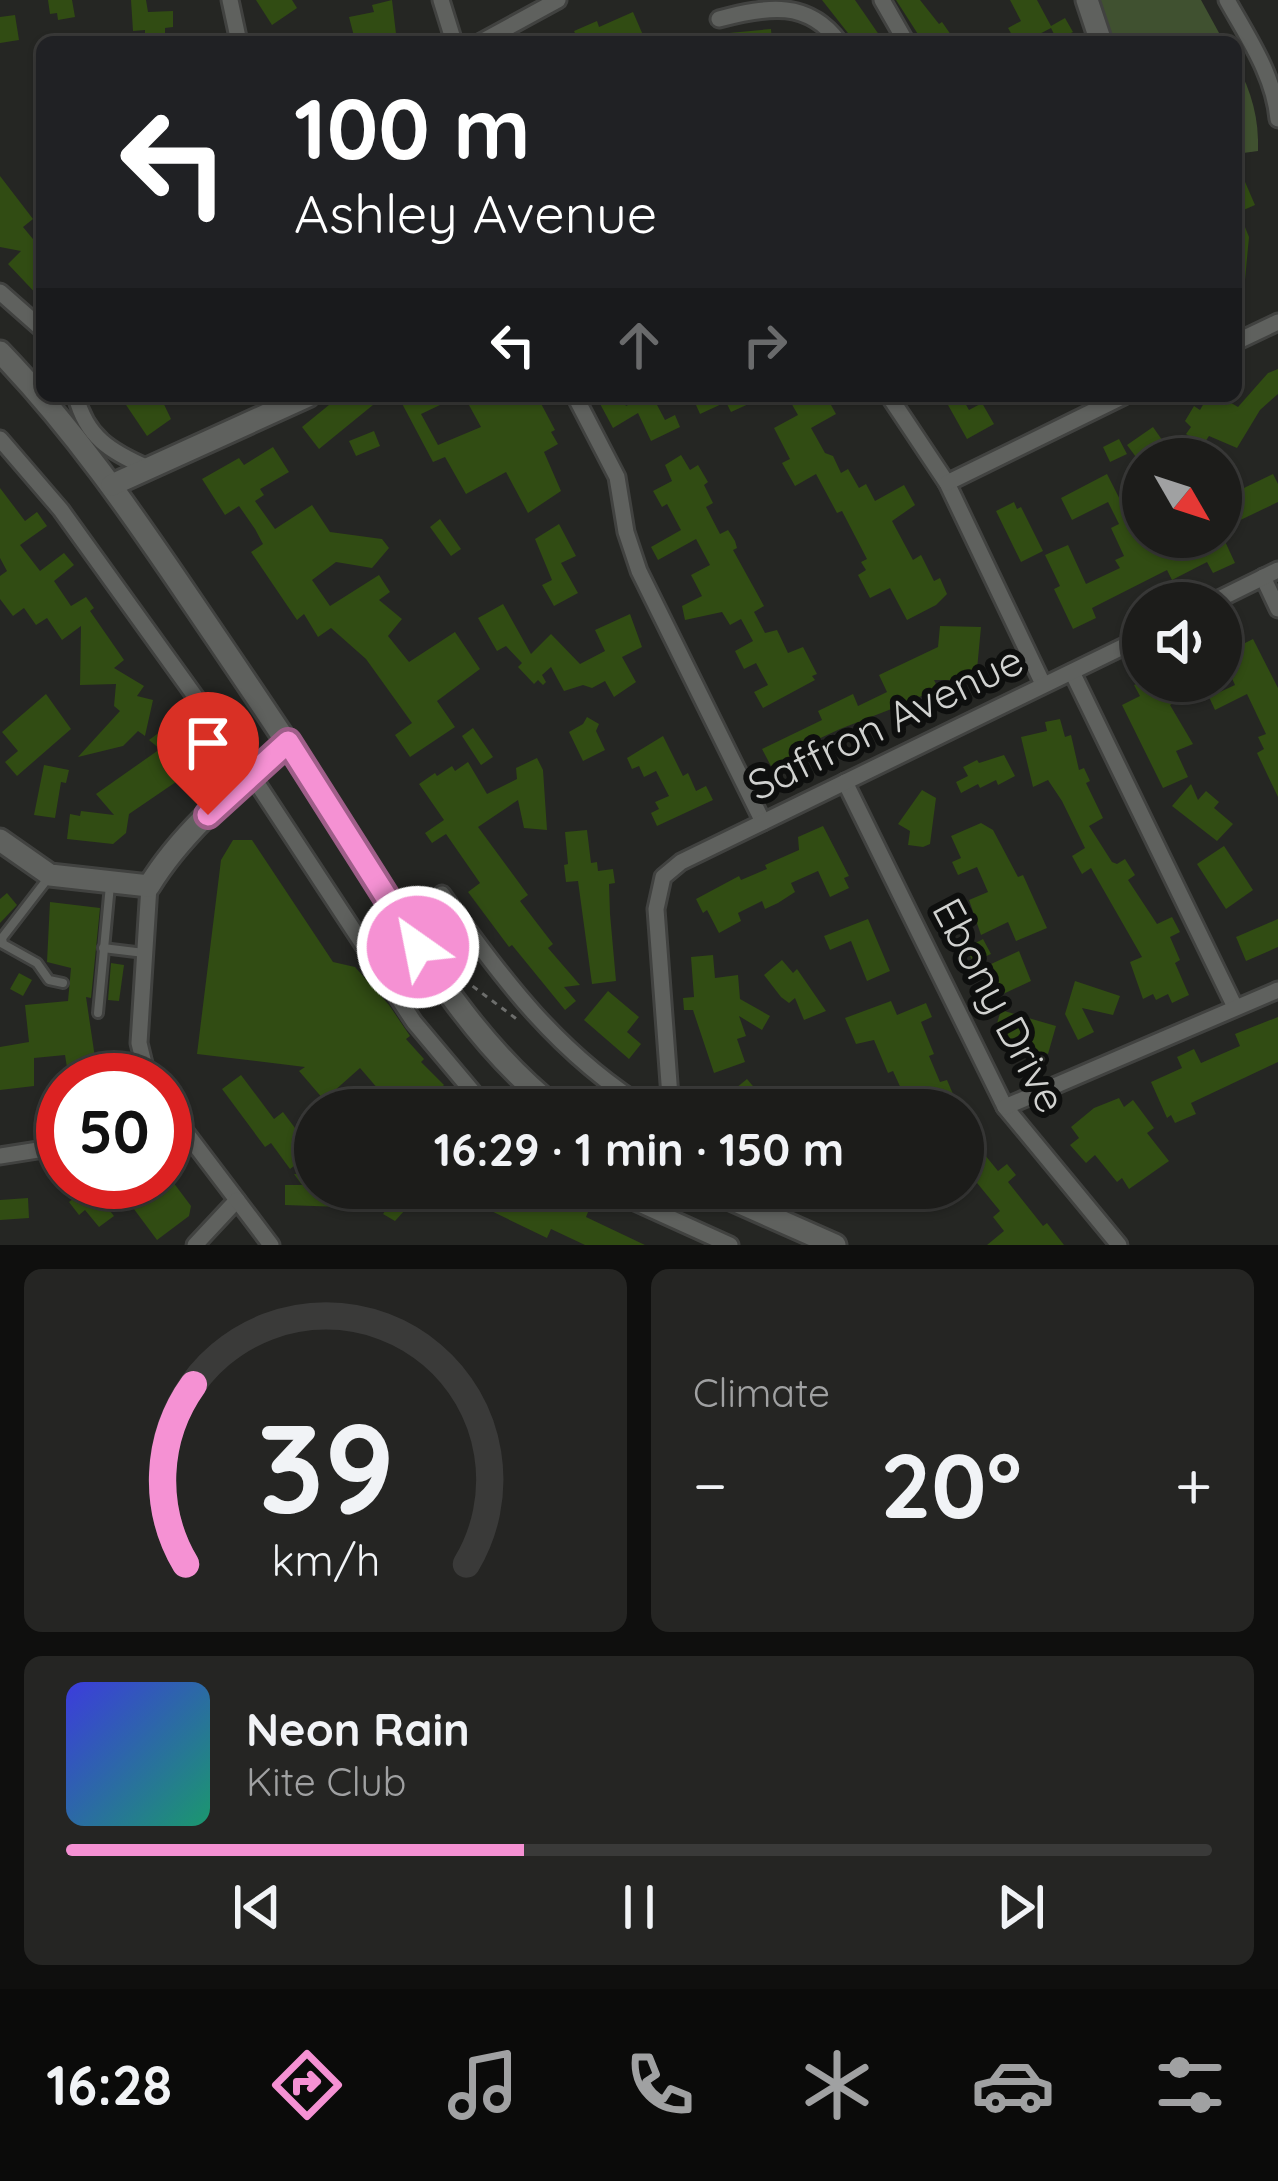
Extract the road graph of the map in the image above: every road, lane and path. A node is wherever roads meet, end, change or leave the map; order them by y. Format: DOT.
graph roads {
  1 [pos="230,0"];
  2 [pos="441,0"];
  3 [pos="558,0"];
  4 [pos="882,0"];
  5 [pos="1087,0"];
  6 [pos="1227,0"];
  7 [pos="718,19"];
  8 [pos="238,36"];
  9 [pos="452,36"];
  10 [pos="492,36"];
  11 [pos="835,36"];
  12 [pos="903,36"];
  13 [pos="1099,36"];
  14 [pos="1278,119"];
  15 [pos="0,292"];
  16 [pos="1278,322"];
  17 [pos="36,324"];
  18 [pos="1242,340"];
  19 [pos="0,352"];
  20 [pos="36,390"];
  21 [pos="47,402"];
  22 [pos="78,402"];
  23 [pos="295,402"];
  24 [pos="578,402"];
  25 [pos="893,402"];
  26 [pos="1112,402"];
  27 [pos="0,439"];
  28 [pos="148,468"];
  29 [pos="946,483"];
  30 [pos="112,485"];
  31 [pos="1271,573"];
  32 [pos="1242,588"];
  33 [pos="1278,609"];
  34 [pos="1122,647"];
  35 [pos="1072,672"];
  36 [pos="1043,684"];
  37 [pos="288,742"];
  38 [pos="251,775"];
  39 [pos="845,782"];
  40 [pos="763,822"];
  41 [pos="0,840"];
  42 [pos="50,875"];
  43 [pos="110,883"];
  44 [pos="149,886"];
  45 [pos="442,894"];
  46 [pos="104,948"];
  47 [pos="145,953"];
  48 [pos="452,970"];
  49 [pos="63,983"];
  50 [pos="1278,990"];
  51 [pos="1234,1007"];
  52 [pos="98,1013"];
  53 [pos="526,1024"];
  54 [pos="142,1053"];
  55 [pos="470,1089"];
  56 [pos="535,1089"];
  57 [pos="621,1089"];
  58 [pos="669,1089"];
  59 [pos="1005,1107"];
  60 [pos="192,1140"];
  61 [pos="36,1150"];
  62 [pos="0,1156"];
  63 [pos="238,1200"];
  64 [pos="650,1209"];
  65 [pos="754,1209"];
  66 [pos="195,1245"];
  67 [pos="271,1245"];
  68 [pos="730,1245"];
  69 [pos="835,1245"];
  70 [pos="1119,1245"];
  1 -- 8 [label="street"];
  2 -- 9 [label="street"];
  3 -- 10 [label="street"];
  4 -- 12 [label="street"];
  5 -- 13 [label="main road"];
  6 -- 14 [label="street"];
  7 -- 11 [label="street"];
  15 -- 17 [label="street"];
  16 -- 18 [label="street"];
  19 -- 20 [label="main road"];
  21 -- 30 [label="main road"];
  22 -- 28 [label="street"];
  23 -- 28 [label="main road"];
  24 -- 40 [label="street"];
  25 -- 29 [label="street"];
  26 -- 29 [label="street"];
  27 -- 38 [label="street"];
  28 -- 30 [label="main road"];
  29 -- 36 [label="street"];
  30 -- 37 [label="main road"];
  31 -- 32 [label="street"];
  31 -- 33 [label="street"];
  34 -- 35 [label="street, Saffron Avenue"];
  35 -- 36 [label="street, Saffron Avenue"];
  35 -- 51 [label="street"];
  36 -- 39 [label="street, Saffron Avenue"];
  37 -- 38 [label="main road"];
  37 -- 56 [label="main road"];
  38 -- 44 [label="main road"];
  38 -- 55 [label="street"];
  39 -- 40 [label="street, Saffron Avenue"];
  39 -- 59 [label="street, Ebony Drive"];
  40 -- 58 [label="street, Saffron Avenue"];
  41 -- 42 [label="main road"];
  42 -- 43 [label="main road"];
  42 -- 49 [label="lane"];
  43 -- 44 [label="main road"];
  43 -- 46 [label="lane"];
  44 -- 47 [label="street"];
  45 -- 57 [label="street"];
  46 -- 47 [label="lane"];
  46 -- 52 [label="lane"];
  47 -- 54 [label="street"];
  48 -- 53 [label="path"];
  50 -- 51 [label="street"];
  51 -- 59 [label="street"];
  59 -- 70 [label="street, Ebony Drive"];
  60 -- 63 [label="street"];
  61 -- 62 [label="street"];
  63 -- 66 [label="street"];
  63 -- 67 [label="street"];
  64 -- 68 [label="street"];
  65 -- 69 [label="main road"];
}
